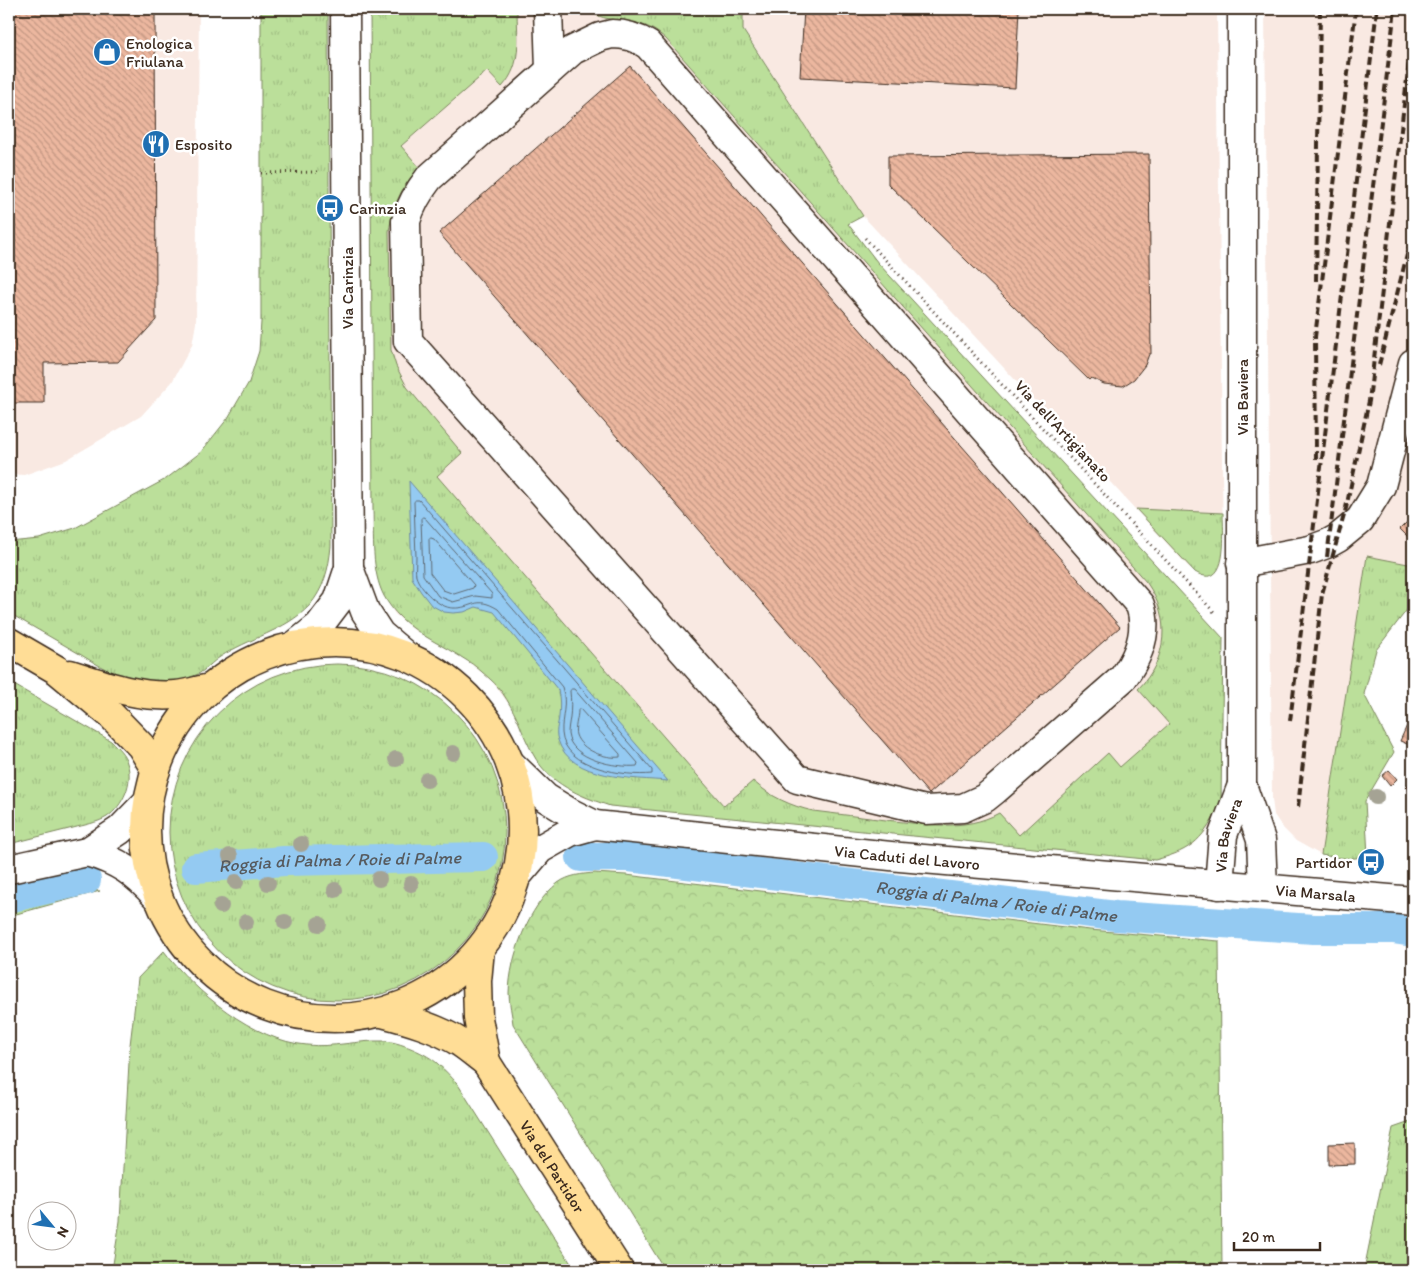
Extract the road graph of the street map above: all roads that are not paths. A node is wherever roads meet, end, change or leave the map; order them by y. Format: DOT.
graph roads {
  1 [pos="345,9"];
  2 [pos="548,9"];
  3 [pos="1242,9"];
  4 [pos="550,70"];
  5 [pos="1413,363"];
  6 [pos="1241,563"];
  7 [pos="349,568"];
  8 [pos="9,642"];
  9 [pos="294,646"];
  10 [pos="405,655"];
  11 [pos="57,670"];
  12 [pos="210,688"];
  13 [pos="510,763"];
  14 [pos="155,769"];
  15 [pos="1242,785"];
  16 [pos="147,802"];
  17 [pos="595,825"];
  18 [pos="87,852"];
  19 [pos="9,869"];
  20 [pos="517,876"];
  21 [pos="1219,885"];
  22 [pos="1262,888"];
  23 [pos="157,897"];
  24 [pos="1413,901"];
  25 [pos="480,949"];
  26 [pos="382,1013"];
  27 [pos="486,1062"];
  28 [pos="619,1270"];
  1 -- 7 [label="street, Via Carinzia"];
  2 -- 4 [label="street"];
  3 -- 6 [label="street, Via Baviera"];
  4 -- 4 [label="street"];
  5 -- 6 [label="street"];
  6 -- 15 [label="street, Via Baviera"];
  7 -- 9 [label="street, Via Carinzia"];
  7 -- 10 [label="street, Via Carinzia"];
  8 -- 11 [label="main road"];
  9 -- 10 [label="main road"];
  9 -- 12 [label="main road"];
  10 -- 13 [label="main road"];
  11 -- 12 [label="main road"];
  11 -- 14 [label="main road"];
  12 -- 14 [label="main road"];
  13 -- 17 [label="street, Via Caduti del Lavoro"];
  13 -- 20 [label="main road"];
  14 -- 16 [label="main road"];
  15 -- 21 [label="street, Via Baviera"];
  15 -- 22 [label="street, Via Baviera"];
  16 -- 18 [label="street"];
  16 -- 23 [label="main road"];
  17 -- 20 [label="street, Via Caduti del Lavoro"];
  17 -- 21 [label="street, Via Caduti del Lavoro"];
  18 -- 19 [label="street"];
  18 -- 23 [label="street"];
  20 -- 25 [label="main road"];
  21 -- 22 [label="street, Via Marsala"];
  22 -- 24 [label="street, Via Marsala"];
  23 -- 26 [label="main road"];
  25 -- 26 [label="main road"];
  25 -- 27 [label="main road, Via del Partidor"];
  26 -- 27 [label="main road, Via del Partidor"];
  27 -- 28 [label="main road, Via del Partidor"];
}
